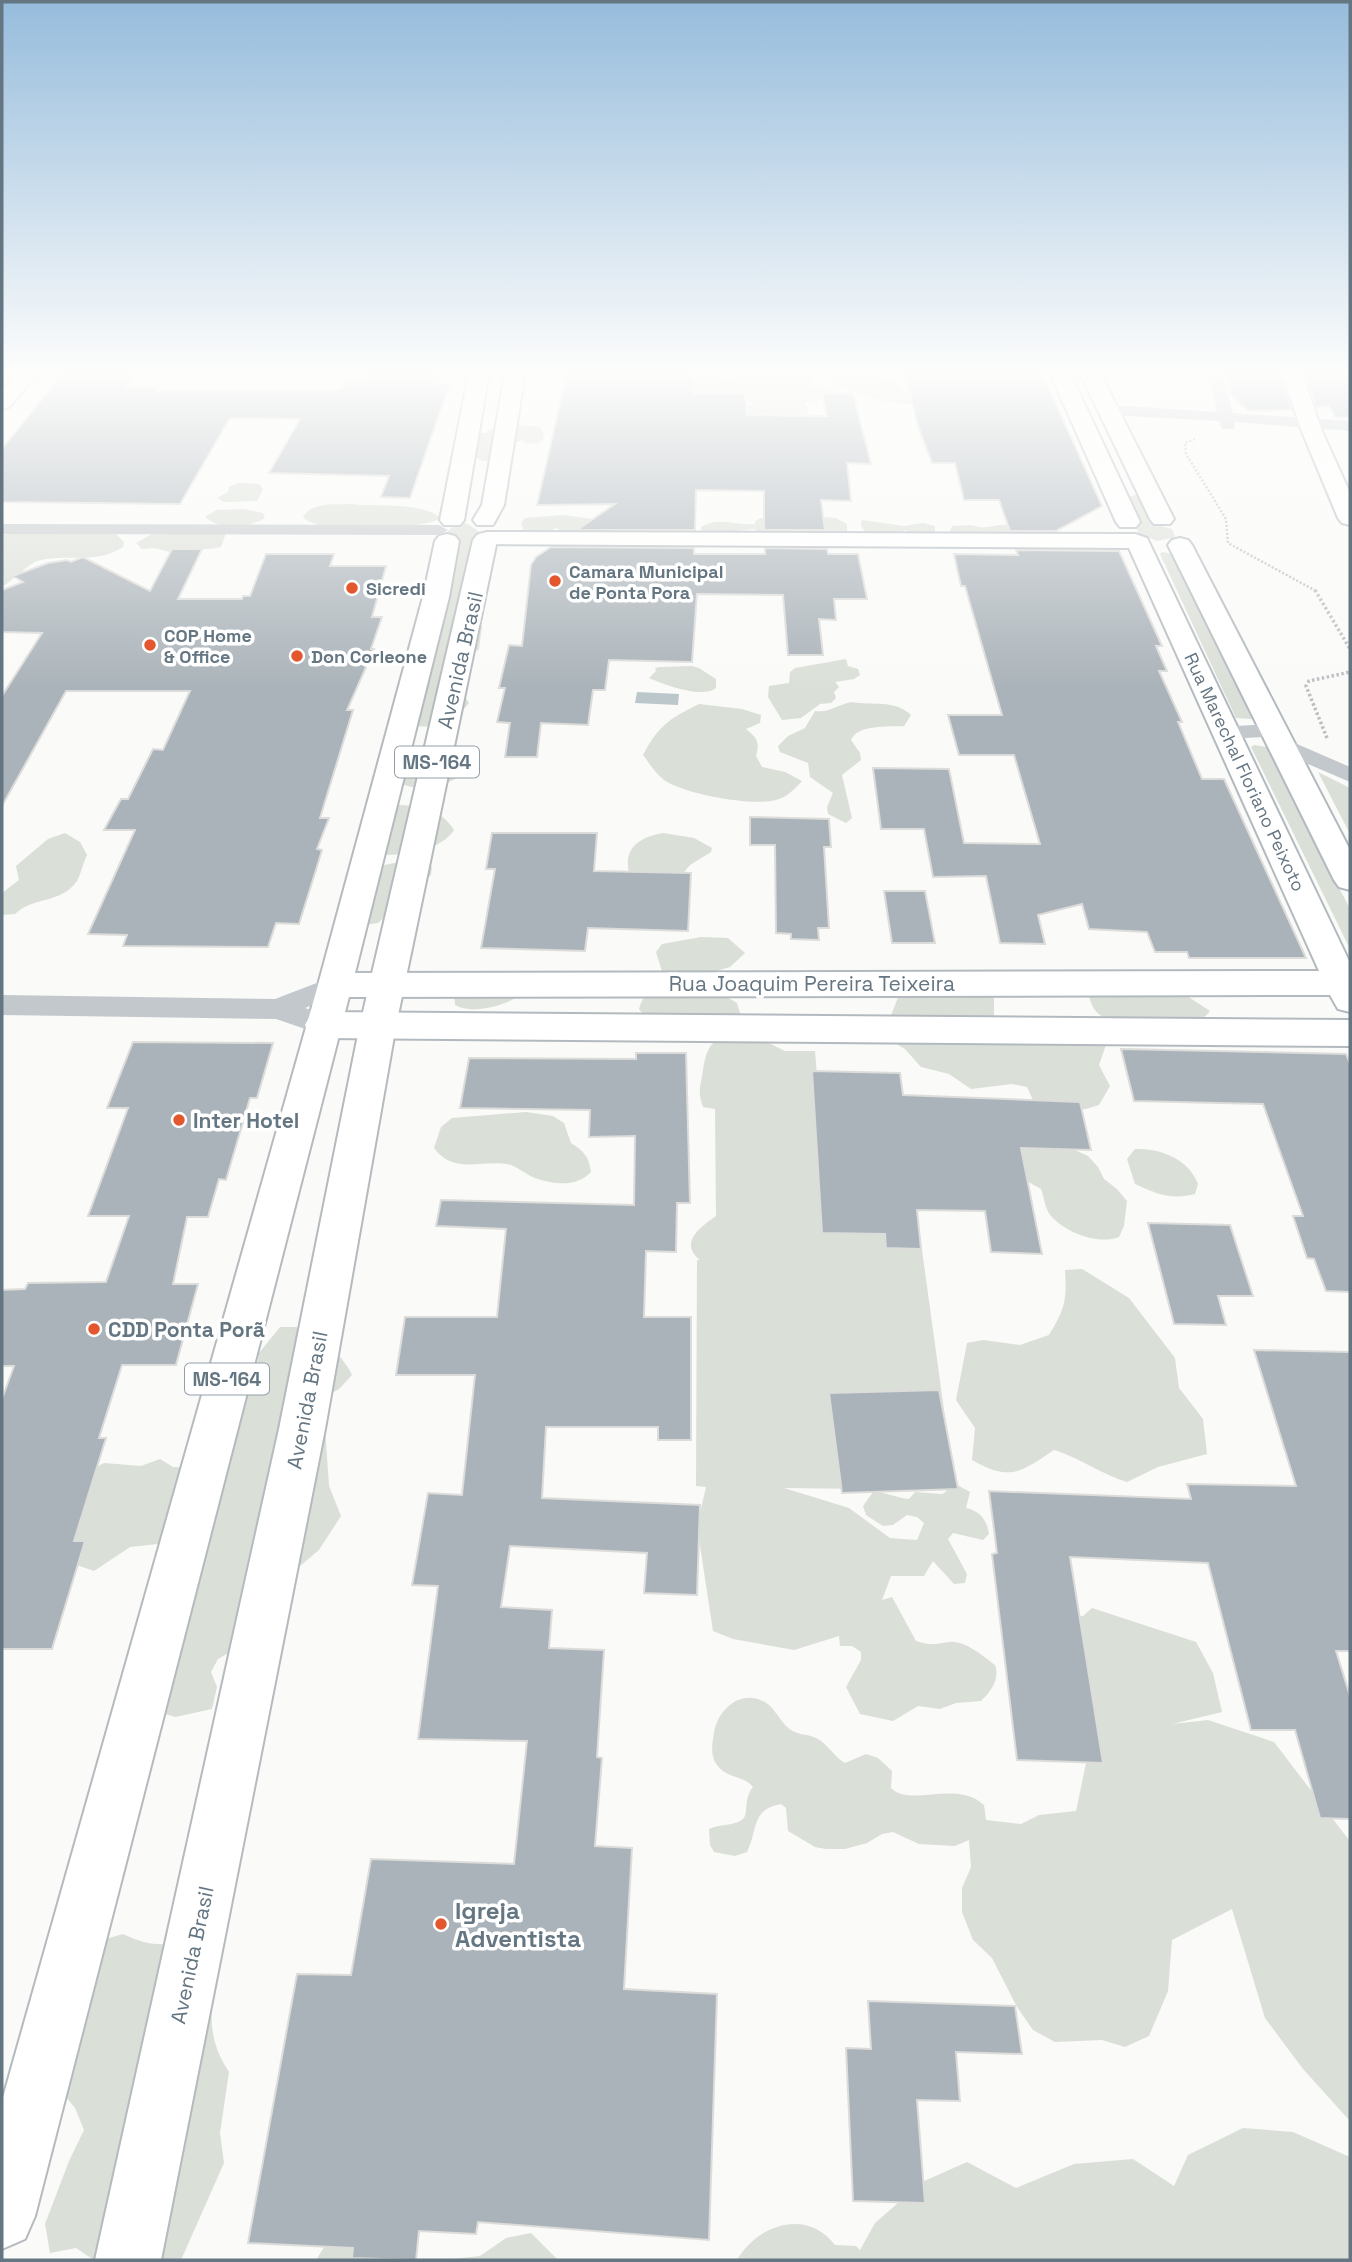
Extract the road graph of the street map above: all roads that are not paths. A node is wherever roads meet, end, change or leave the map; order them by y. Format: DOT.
graph roads {
  1 [pos="472,479"];
  2 [pos="497,479"];
  3 [pos="1108,479"];
  4 [pos="1142,479"];
  5 [pos="1333,479"];
  6 [pos="1350,517"];
  7 [pos="1162,519"];
  8 [pos="2,529"];
  9 [pos="469,530"];
  10 [pos="1132,533"];
  11 [pos="1180,545"];
  12 [pos="1226,732"];
  13 [pos="1278,737"];
  14 [pos="1346,773"];
  15 [pos="1350,880"];
  16 [pos="1348,989"];
  17 [pos="383,1004"];
  18 [pos="2,1005"];
  19 [pos="329,1005"];
  20 [pos="278,1009"];
  21 [pos="1350,1033"];
  22 [pos="2,2216"];
  23 [pos="128,2260"];
  1 -- 9 [label="main road, Avenida Brasil / MS-164"];
  2 -- 9 [label="main road, Avenida Brasil / MS-164"];
  3 -- 10 [label="main road, Rua Marechal Floriano Peixoto"];
  4 -- 7 [label="main road"];
  5 -- 6 [label="main road"];
  7 -- 10 [label="main road"];
  7 -- 11 [label="main road, Rua Marechal Floriano Peixoto"];
  8 -- 9 [label="street"];
  9 -- 10 [label="main road"];
  9 -- 17 [label="main road, Avenida Brasil / MS-164"];
  9 -- 19 [label="main road, Avenida Brasil / MS-164"];
  10 -- 11 [label="main road"];
  10 -- 12 [label="main road, Rua Marechal Floriano Peixoto"];
  11 -- 13 [label="main road, Rua Marechal Floriano Peixoto"];
  12 -- 13 [label="street"];
  12 -- 16 [label="main road, Rua Marechal Floriano Peixoto"];
  13 -- 14 [label="street"];
  13 -- 15 [label="main road, Rua Marechal Floriano Peixoto"];
  16 -- 17 [label="main road, Rua Joaquim Pereira Teixeira"];
  17 -- 19 [label="main road, Rua Joaquim Pereira Teixeira"];
  17 -- 21 [label="main road, Rua Joaquim Pereira Teixeira"];
  17 -- 23 [label="main road, Avenida Brasil / MS-164"];
  18 -- 20 [label="street, Rua Joaquim Pereira Teixeira"];
  19 -- 20 [label="street, Rua Joaquim Pereira Teixeira"];
  19 -- 20 [label="street, Rua Joaquim Pereira Teixeira"];
  19 -- 22 [label="main road, Avenida Brasil / MS-164"];
}
